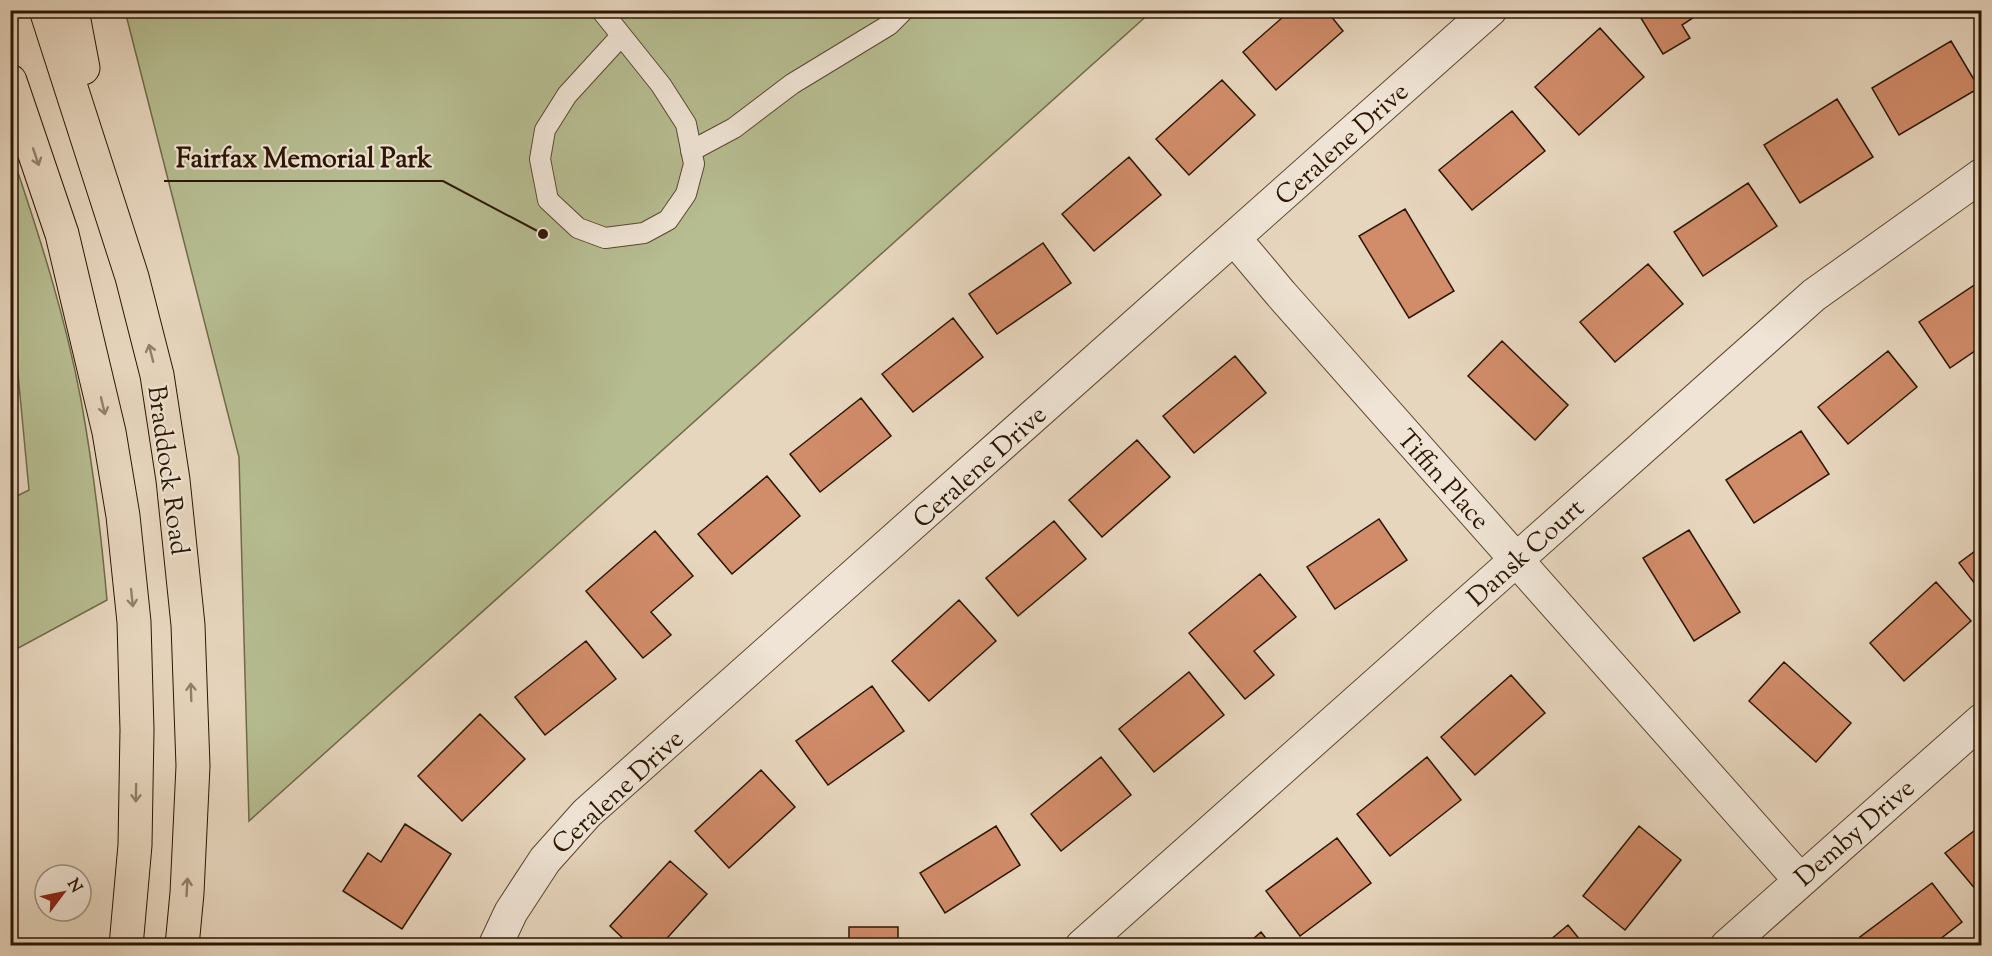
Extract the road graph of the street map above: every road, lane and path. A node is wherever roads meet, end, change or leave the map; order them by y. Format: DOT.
graph roads {
  1 [pos="46,10"];
  2 [pos="72,10"];
  3 [pos="601,10"];
  4 [pos="904,10"];
  5 [pos="1490,10"];
  6 [pos="621,36"];
  7 [pos="10,81"];
  8 [pos="691,152"];
  9 [pos="1982,175"];
  10 [pos="103,182"];
  11 [pos="1234,238"];
  12 [pos="1516,560"];
  13 [pos="1982,720"];
  14 [pos="1800,880"];
  15 [pos="126,945"];
  16 [pos="182,945"];
  17 [pos="495,945"];
  18 [pos="1082,945"];
  19 [pos="1727,945"];
  1 -- 10 [label="main road, Braddock Road"];
  2 -- 10 [label="main road"];
  3 -- 6 [label="lane"];
  4 -- 8 [label="lane"];
  5 -- 11 [label="street, Ceralene Drive"];
  6 -- 8 [label="lane"];
  6 -- 8 [label="lane"];
  7 -- 15 [label="main road, Braddock Road, one-way"];
  9 -- 12 [label="street, Dansk Court"];
  16 -- 10 [label="main road, Braddock Road, one-way"];
  11 -- 12 [label="street, Tiffin Place"];
  11 -- 17 [label="street, Ceralene Drive"];
  12 -- 14 [label="street, Tiffin Place"];
  12 -- 18 [label="street, Dansk Court"];
  13 -- 14 [label="street, Demby Drive"];
  14 -- 19 [label="street, Demby Drive"];
}
